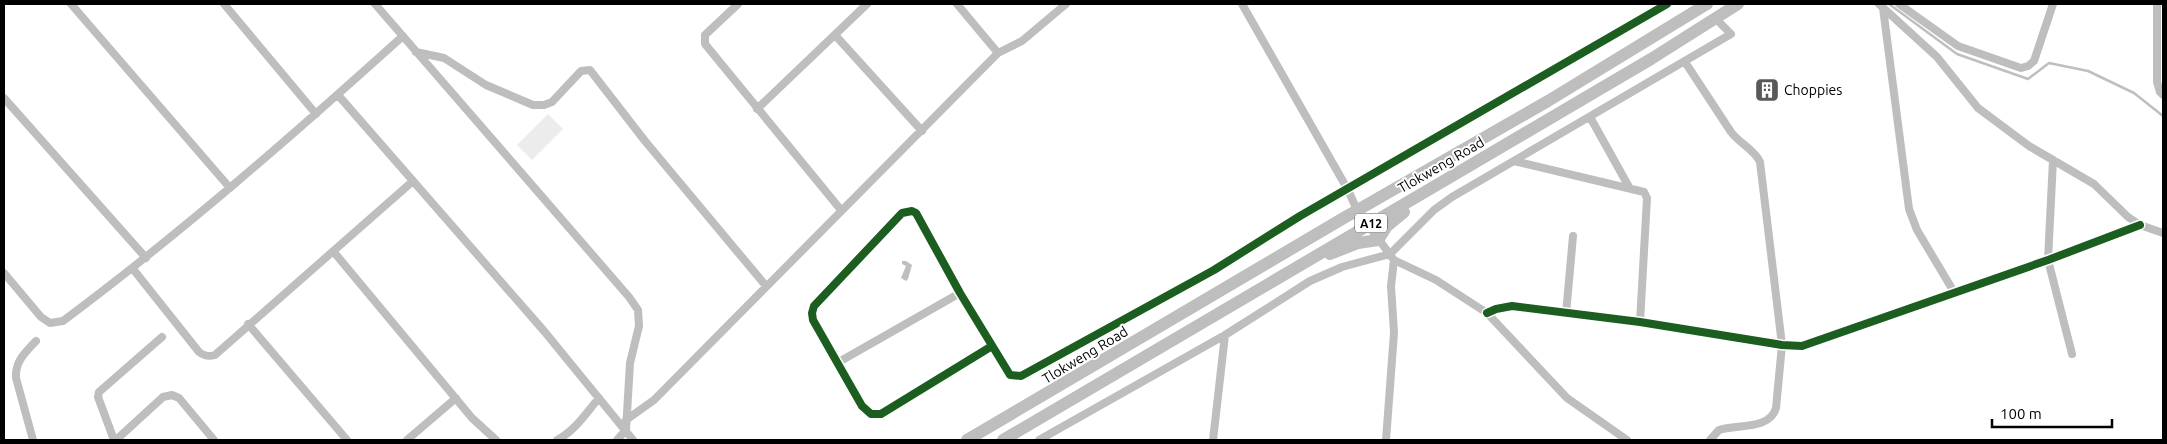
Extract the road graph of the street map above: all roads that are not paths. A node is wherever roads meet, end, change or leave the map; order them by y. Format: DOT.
graph roads {
  1 [pos="71,4"];
  2 [pos="224,4"];
  3 [pos="375,4"];
  4 [pos="738,4"];
  5 [pos="867,4"];
  6 [pos="957,4"];
  7 [pos="1052,4"];
  8 [pos="1242,4"];
  9 [pos="1667,4"];
  10 [pos="1707,4"];
  11 [pos="1738,4"];
  12 [pos="1899,4"];
  13 [pos="2053,4"];
  14 [pos="2157,4"];
  15 [pos="1881,6"];
  16 [pos="1063,7"];
  17 [pos="1716,19"];
  18 [pos="1930,27"];
  19 [pos="834,35"];
  20 [pos="403,36"];
  21 [pos="1920,40"];
  22 [pos="416,52"];
  23 [pos="998,53"];
  24 [pos="1685,62"];
  25 [pos="338,95"];
  26 [pos="2163,95"];
  27 [pos="4,98"];
  28 [pos="758,109"];
  29 [pos="316,114"];
  30 [pos="1590,117"];
  31 [pos="922,131"];
  32 [pos="2053,160"];
  33 [pos="1514,161"];
  34 [pos="413,181"];
  35 [pos="1629,187"];
  36 [pos="230,188"];
  37 [pos="1348,190"];
  38 [pos="1421,194"];
  39 [pos="841,210"];
  40 [pos="1357,210"];
  41 [pos="1367,225"];
  42 [pos="2140,225"];
  43 [pos="2163,233"];
  44 [pos="1573,236"];
  45 [pos="1378,240"];
  46 [pos="333,251"];
  47 [pos="1392,257"];
  48 [pos="146,258"];
  49 [pos="2048,260"];
  50 [pos="1308,262"];
  51 [pos="133,269"];
  52 [pos="4,273"];
  53 [pos="766,286"];
  54 [pos="1954,292"];
  55 [pos="960,293"];
  56 [pos="1487,313"];
  57 [pos="1566,314"];
  58 [pos="1640,322"];
  59 [pos="248,324"];
  60 [pos="1225,334"];
  61 [pos="162,337"];
  62 [pos="36,341"];
  63 [pos="1782,345"];
  64 [pos="992,346"];
  65 [pos="2072,354"];
  66 [pos="837,363"];
  67 [pos="456,398"];
  68 [pos="599,398"];
  69 [pos="626,420"];
  70 [pos="626,430"];
  71 [pos="33,440"];
  72 [pos="115,440"];
  73 [pos="214,440"];
  74 [pos="347,440"];
  75 [pos="407,440"];
  76 [pos="496,440"];
  77 [pos="557,440"];
  78 [pos="617,440"];
  79 [pos="633,440"];
  80 [pos="967,440"];
  81 [pos="1003,440"];
  82 [pos="1039,440"];
  83 [pos="1213,440"];
  84 [pos="1386,440"];
  85 [pos="1626,440"];
  86 [pos="1710,440"];
  1 -- 36 [label="street"];
  2 -- 29 [label="street"];
  3 -- 20 [label="street"];
  4 -- 28 [label="street"];
  5 -- 19 [label="street"];
  6 -- 23 [label="street"];
  7 -- 16 [label="street"];
  8 -- 37 [label="street"];
  9 -- 37 [label="street"];
  10 -- 40 [label="main road, Tlokweng Road / A12"];
  11 -- 17 [label="main road, Tlokweng Road / A12"];
  12 -- 18 [label="street"];
  13 -- 18 [label="street"];
  14 -- 26 [label="street"];
  15 -- 21 [label="street"];
  15 -- 54 [label="street"];
  16 -- 23 [label="street"];
  17 -- 24 [label="street"];
  17 -- 38 [label="main road, Tlokweng Road / A12"];
  18 -- 21 [label="street"];
  19 -- 28 [label="street"];
  19 -- 31 [label="street"];
  20 -- 22 [label="street"];
  20 -- 25 [label="street"];
  21 -- 32 [label="street"];
  22 -- 53 [label="street"];
  22 -- 69 [label="street"];
  23 -- 31 [label="street"];
  24 -- 30 [label="street"];
  24 -- 63 [label="street"];
  25 -- 29 [label="street"];
  25 -- 34 [label="street"];
  27 -- 48 [label="street"];
  28 -- 39 [label="street"];
  29 -- 36 [label="street"];
  30 -- 33 [label="street"];
  30 -- 35 [label="street"];
  31 -- 39 [label="street"];
  32 -- 42 [label="street"];
  32 -- 49 [label="street"];
  33 -- 35 [label="street"];
  33 -- 47 [label="street"];
  34 -- 46 [label="street"];
  34 -- 68 [label="street"];
  35 -- 58 [label="street"];
  36 -- 48 [label="street"];
  37 -- 40 [label="street"];
  37 -- 64 [label="street"];
  38 -- 41 [label="main road, Tlokweng Road / A12"];
  38 -- 45 [label="main road"];
  39 -- 53 [label="street"];
  40 -- 41 [label="street"];
  40 -- 80 [label="main road, Tlokweng Road / A12"];
  41 -- 45 [label="street"];
  41 -- 50 [label="main road, Tlokweng Road / A12"];
  42 -- 43 [label="street"];
  42 -- 49 [label="street"];
  44 -- 57 [label="street"];
  45 -- 47 [label="street"];
  45 -- 50 [label="main road"];
  46 -- 59 [label="street"];
  46 -- 67 [label="street"];
  47 -- 56 [label="street"];
  47 -- 60 [label="street"];
  47 -- 84 [label="street"];
  48 -- 51 [label="street"];
  49 -- 54 [label="street"];
  49 -- 65 [label="street"];
  50 -- 81 [label="main road, Tlokweng Road / A12"];
  51 -- 52 [label="street"];
  51 -- 59 [label="street"];
  53 -- 69 [label="street"];
  54 -- 63 [label="street"];
  55 -- 64 [label="street"];
  55 -- 66 [label="street"];
  55 -- 66 [label="street"];
  56 -- 57 [label="street"];
  56 -- 85 [label="street"];
  57 -- 58 [label="street"];
  58 -- 63 [label="street"];
  59 -- 74 [label="street"];
  60 -- 82 [label="street"];
  60 -- 83 [label="street"];
  61 -- 72 [label="street"];
  62 -- 71 [label="street"];
  63 -- 86 [label="street"];
  64 -- 66 [label="street"];
  67 -- 75 [label="street"];
  67 -- 76 [label="street"];
  68 -- 70 [label="street"];
  68 -- 77 [label="street"];
  69 -- 70 [label="street"];
  70 -- 78 [label="street"];
  70 -- 79 [label="street"];
  72 -- 73 [label="street"];
}
